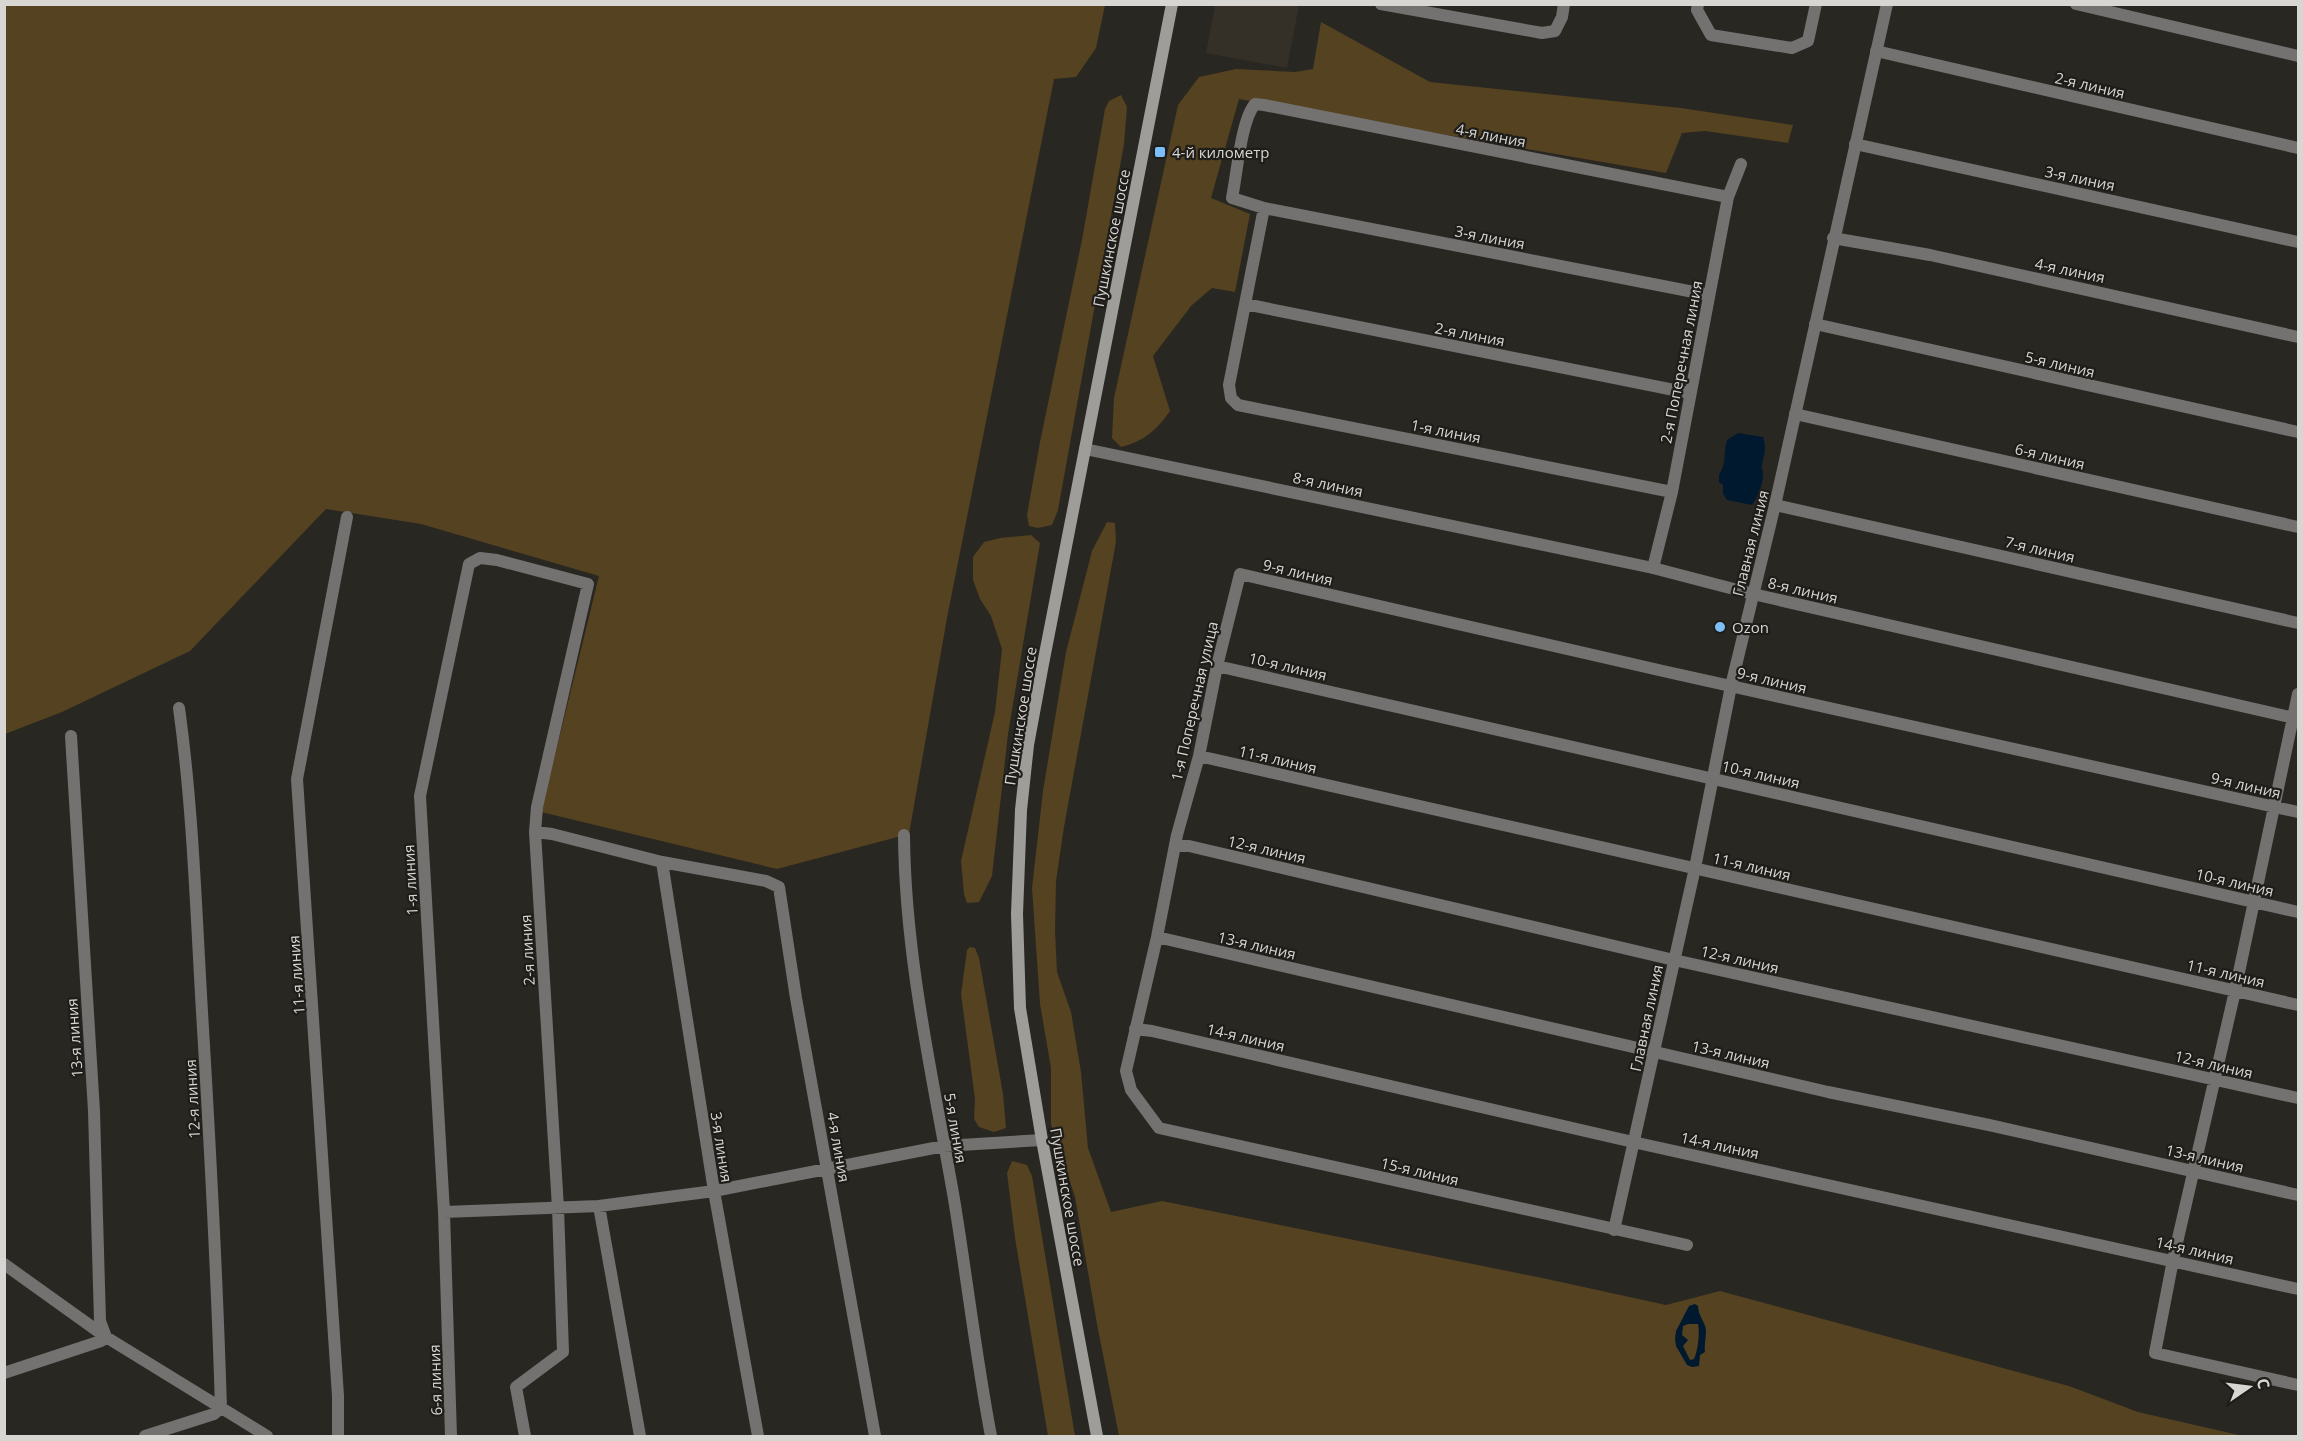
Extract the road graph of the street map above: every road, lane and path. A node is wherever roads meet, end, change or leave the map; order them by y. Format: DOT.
graph roads {
  1 [pos="1172,4"];
  2 [pos="1381,4"];
  3 [pos="1564,4"];
  4 [pos="1698,4"];
  5 [pos="1816,4"];
  6 [pos="1887,4"];
  7 [pos="2076,4"];
  8 [pos="1876,51"];
  9 [pos="2298,56"];
  10 [pos="1250,110"];
  11 [pos="1855,144"];
  12 [pos="2298,148"];
  13 [pos="1741,164"];
  14 [pos="1728,197"];
  15 [pos="1264,208"];
  16 [pos="1833,238"];
  17 [pos="2298,242"];
  18 [pos="1709,295"];
  19 [pos="1245,304"];
  20 [pos="1815,324"];
  21 [pos="2298,338"];
  22 [pos="1689,393"];
  23 [pos="1795,414"];
  24 [pos="2298,432"];
  25 [pos="1085,448"];
  26 [pos="1672,492"];
  27 [pos="1775,505"];
  28 [pos="347,517"];
  29 [pos="2298,527"];
  30 [pos="1653,568"];
  31 [pos="1240,574"];
  32 [pos="588,584"];
  33 [pos="1753,594"];
  34 [pos="2298,623"];
  35 [pos="1217,666"];
  36 [pos="1731,686"];
  37 [pos="2298,694"];
  38 [pos="179,708"];
  39 [pos="2296,718"];
  40 [pos="70,736"];
  41 [pos="1199,756"];
  42 [pos="1712,778"];
  43 [pos="2275,807"];
  44 [pos="2298,812"];
  45 [pos="535,832"];
  46 [pos="904,835"];
  47 [pos="1177,840"];
  48 [pos="662,862"];
  49 [pos="1695,868"];
  50 [pos="2253,902"];
  51 [pos="2298,912"];
  52 [pos="1157,937"];
  53 [pos="1674,960"];
  54 [pos="2235,991"];
  55 [pos="2298,1005"];
  56 [pos="1136,1029"];
  57 [pos="1655,1052"];
  58 [pos="2215,1079"];
  59 [pos="2298,1098"];
  60 [pos="1150,1118"];
  61 [pos="1042,1140"];
  62 [pos="1633,1142"];
  63 [pos="944,1146"];
  64 [pos="828,1170"];
  65 [pos="2193,1171"];
  66 [pos="714,1191"];
  67 [pos="2298,1195"];
  68 [pos="599,1206"];
  69 [pos="558,1208"];
  70 [pos="444,1212"];
  71 [pos="1614,1230"];
  72 [pos="1687,1245"];
  73 [pos="2173,1260"];
  74 [pos="5,1264"];
  75 [pos="2298,1289"];
  76 [pos="448,1322"];
  77 [pos="104,1339"];
  78 [pos="4,1373"];
  79 [pos="2298,1385"];
  80 [pos="221,1408"];
  81 [pos="990,1431"];
  82 [pos="145,1437"];
  83 [pos="267,1437"];
  84 [pos="338,1437"];
  85 [pos="451,1437"];
  86 [pos="525,1437"];
  87 [pos="640,1437"];
  88 [pos="758,1437"];
  89 [pos="875,1437"];
  90 [pos="1097,1437"];
  1 -- 25 [label="main road, Пушкинское шоссе"];
  2 -- 3 [label="street"];
  4 -- 5 [label="street"];
  6 -- 8 [label="street, Главная линия"];
  7 -- 9 [label="street"];
  8 -- 11 [label="street, Главная линия"];
  8 -- 12 [label="street, 2-я линия"];
  10 -- 14 [label="street, 4-я линия"];
  10 -- 15 [label="street, 3-я линия"];
  11 -- 16 [label="street, Главная линия"];
  11 -- 17 [label="street, 3-я линия"];
  13 -- 14 [label="street, 2-я Поперечная линия"];
  14 -- 18 [label="street, 2-я Поперечная линия"];
  15 -- 18 [label="street, 3-я линия"];
  15 -- 19 [label="street"];
  16 -- 20 [label="street, Главная линия"];
  16 -- 21 [label="street, 4-я линия"];
  18 -- 22 [label="street, 2-я Поперечная линия"];
  19 -- 22 [label="street, 2-я линия"];
  19 -- 26 [label="street, 1-я линия"];
  20 -- 23 [label="street, Главная линия"];
  20 -- 24 [label="street, 5-я линия"];
  22 -- 26 [label="street, 2-я Поперечная линия"];
  23 -- 27 [label="street, Главная линия"];
  23 -- 29 [label="street, 6-я линия"];
  25 -- 30 [label="street, 8-я линия"];
  25 -- 61 [label="main road, Пушкинское шоссе"];
  26 -- 30 [label="street, 2-я Поперечная линия"];
  27 -- 33 [label="street, Главная линия"];
  27 -- 34 [label="street, 7-я линия"];
  28 -- 84 [label="street, 11-я линия"];
  30 -- 33 [label="street, 8-я линия"];
  31 -- 35 [label="street, 1-я Поперечная улица"];
  31 -- 36 [label="street, 9-я линия"];
  32 -- 45 [label="street, 2-я линия"];
  32 -- 70 [label="street, 1-я линия"];
  33 -- 36 [label="street, Главная линия"];
  33 -- 39 [label="street, 8-я линия"];
  35 -- 41 [label="street, 1-я Поперечная улица"];
  35 -- 42 [label="street, 10-я линия"];
  36 -- 42 [label="street, Главная линия"];
  36 -- 43 [label="street, 9-я линия"];
  37 -- 39 [label="street"];
  38 -- 80 [label="street, 12-я линия"];
  39 -- 43 [label="street"];
  40 -- 77 [label="street, 13-я линия"];
  41 -- 47 [label="street, 1-я Поперечная улица"];
  41 -- 49 [label="street, 11-я линия"];
  42 -- 49 [label="street, Главная линия"];
  42 -- 50 [label="street, 10-я линия"];
  43 -- 44 [label="street, 9-я линия"];
  43 -- 50 [label="street"];
  45 -- 48 [label="street"];
  45 -- 69 [label="street, 2-я линия"];
  46 -- 63 [label="street, 5-я линия"];
  47 -- 52 [label="street, 1-я Поперечная улица"];
  47 -- 53 [label="street, 12-я линия"];
  48 -- 64 [label="street, 4-я линия"];
  48 -- 66 [label="street, 3-я линия"];
  49 -- 53 [label="street, Главная линия"];
  49 -- 54 [label="street, 11-я линия"];
  50 -- 51 [label="street, 10-я линия"];
  50 -- 54 [label="street"];
  52 -- 56 [label="street, 1-я Поперечная улица"];
  52 -- 57 [label="street, 13-я линия"];
  53 -- 57 [label="street, Главная линия"];
  53 -- 58 [label="street, 12-я линия"];
  54 -- 55 [label="street, 11-я линия"];
  54 -- 58 [label="street"];
  56 -- 60 [label="street, 1-я Поперечная улица"];
  56 -- 62 [label="street, 14-я линия"];
  57 -- 62 [label="street, Главная линия"];
  57 -- 65 [label="street, 13-я линия"];
  58 -- 59 [label="street, 12-я линия"];
  58 -- 65 [label="street"];
  60 -- 71 [label="street, 15-я линия"];
  61 -- 63 [label="street"];
  61 -- 90 [label="main road, Пушкинское шоссе"];
  62 -- 71 [label="street, Главная линия"];
  62 -- 73 [label="street, 14-я линия"];
  63 -- 64 [label="street"];
  63 -- 81 [label="street, 5-я линия"];
  64 -- 66 [label="street"];
  64 -- 89 [label="street, 4-я линия"];
  65 -- 67 [label="street, 13-я линия"];
  65 -- 73 [label="street"];
  66 -- 68 [label="street"];
  66 -- 88 [label="street, 3-я линия"];
  68 -- 69 [label="street"];
  68 -- 87 [label="street"];
  69 -- 70 [label="street"];
  69 -- 86 [label="street, 2-я линия"];
  70 -- 76 [label="street, 1-я линия"];
  71 -- 72 [label="street, 15-я линия"];
  73 -- 75 [label="street, 14-я линия"];
  73 -- 79 [label="street"];
  74 -- 77 [label="street"];
  76 -- 85 [label="street, 6-я линия"];
  77 -- 78 [label="street"];
  77 -- 80 [label="street"];
  80 -- 82 [label="street"];
  80 -- 83 [label="street"];
}
